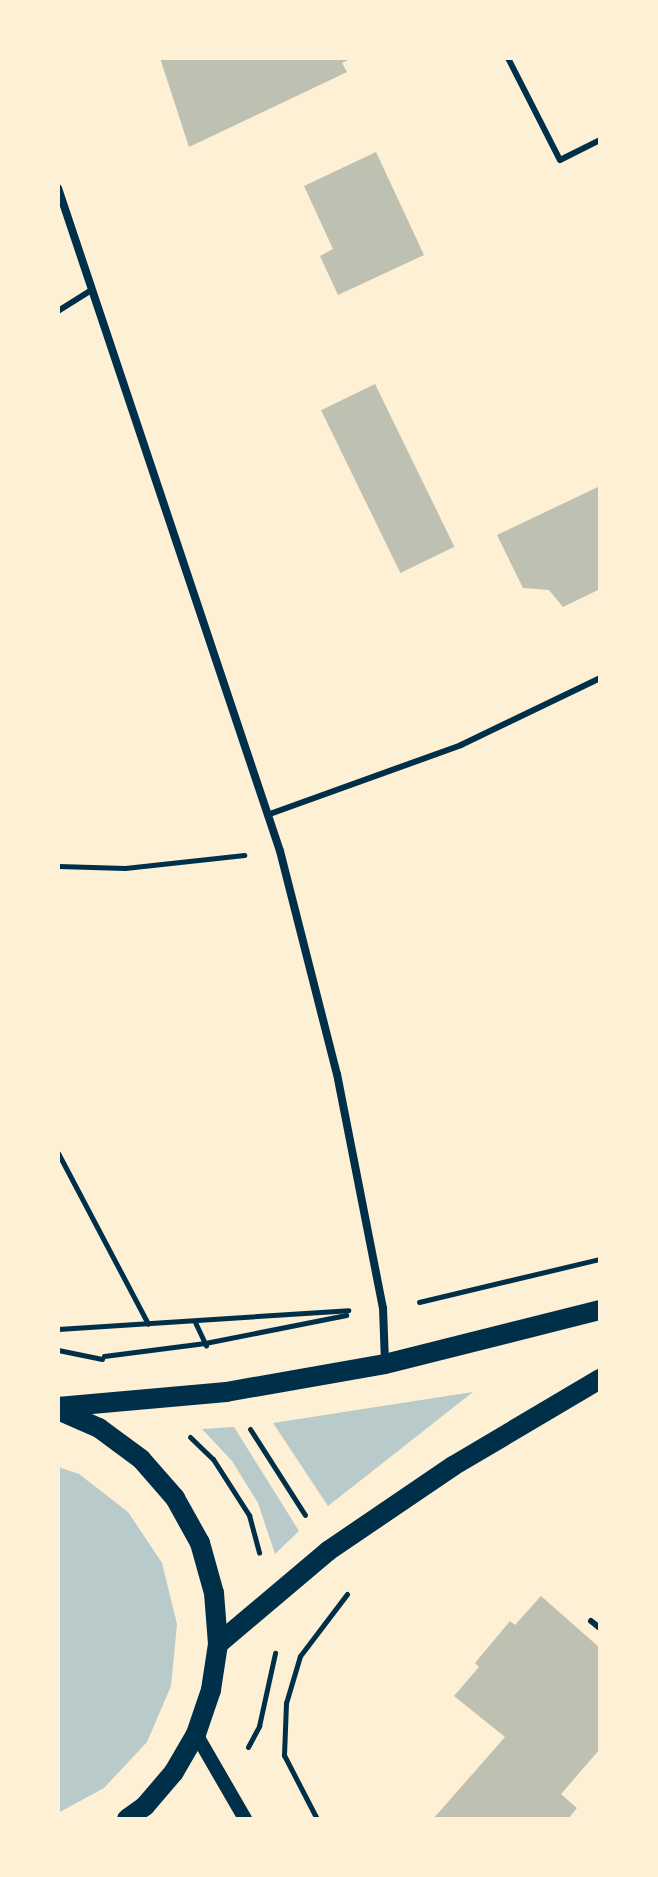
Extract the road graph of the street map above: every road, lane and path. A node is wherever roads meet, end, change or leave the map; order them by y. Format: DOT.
graph roads {
  1 [pos="508,58"];
  2 [pos="600,140"];
  3 [pos="58,188"];
  4 [pos="92,290"];
  5 [pos="58,311"];
  6 [pos="600,678"];
  7 [pos="267,815"];
  8 [pos="280,851"];
  9 [pos="58,866"];
  10 [pos="58,1153"];
  11 [pos="600,1259"];
  12 [pos="383,1308"];
  13 [pos="600,1310"];
  14 [pos="195,1322"];
  15 [pos="148,1324"];
  16 [pos="58,1329"];
  17 [pos="205,1343"];
  18 [pos="99,1357"];
  19 [pos="385,1364"];
  20 [pos="600,1379"];
  21 [pos="226,1392"];
  22 [pos="58,1408"];
  23 [pos="328,1551"];
  24 [pos="354,1585"];
  25 [pos="591,1621"];
  26 [pos="600,1628"];
  27 [pos="218,1644"];
  28 [pos="196,1734"];
  29 [pos="143,1812"];
  30 [pos="127,1819"];
  31 [pos="245,1819"];
  32 [pos="317,1819"];
  1 -- 2 [label="lane"];
  3 -- 4 [label="street"];
  4 -- 5 [label="lane"];
  4 -- 7 [label="street"];
  6 -- 7 [label="lane"];
  7 -- 8 [label="street"];
  8 -- 9 [label="path"];
  8 -- 12 [label="street"];
  10 -- 15 [label="path"];
  11 -- 12 [label="path"];
  12 -- 14 [label="path"];
  12 -- 17 [label="path"];
  12 -- 19 [label="street"];
  13 -- 19 [label="main road"];
  14 -- 15 [label="path"];
  14 -- 17 [label="path"];
  15 -- 16 [label="path"];
  17 -- 18 [label="path"];
  17 -- 21 [label="path"];
  19 -- 21 [label="main road"];
  20 -- 23 [label="main road"];
  21 -- 22 [label="main road"];
  21 -- 23 [label="path"];
  22 -- 27 [label="main road"];
  23 -- 27 [label="main road"];
  24 -- 32 [label="path"];
  25 -- 26 [label="lane"];
  27 -- 28 [label="main road"];
  28 -- 29 [label="main road"];
  28 -- 31 [label="street"];
  29 -- 30 [label="main road"];
}
